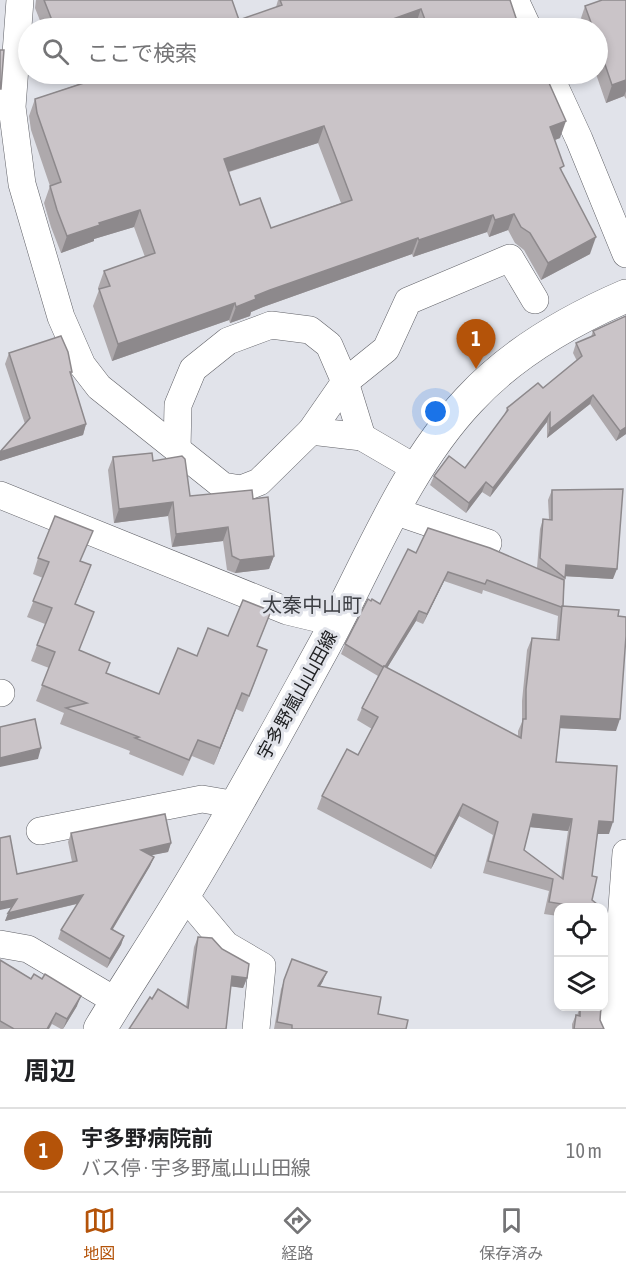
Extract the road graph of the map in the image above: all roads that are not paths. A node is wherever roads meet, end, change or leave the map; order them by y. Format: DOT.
graph roads {
  1 [pos="20,0"];
  2 [pos="515,0"];
  3 [pos="19,18"];
  4 [pos="523,18"];
  5 [pos="18,27"];
  6 [pos="554,84"];
  7 [pos="626,254"];
  8 [pos="535,300"];
  9 [pos="625,300"];
  10 [pos="345,382"];
  11 [pos="310,431"];
  12 [pos="362,437"];
  13 [pos="177,449"];
  14 [pos="417,469"];
  15 [pos="0,495"];
  16 [pos="394,511"];
  17 [pos="488,543"];
  18 [pos="337,623"];
  19 [pos="237,804"];
  20 [pos="40,831"];
  21 [pos="626,853"];
  22 [pos="184,896"];
  23 [pos="0,944"];
  24 [pos="116,1001"];
  25 [pos="618,1017"];
  26 [pos="100,1029"];
  27 [pos="256,1029"];
  1 -- 3 [label="street"];
  2 -- 4 [label="street"];
  5 -- 13 [label="street"];
  6 -- 7 [label="street"];
  8 -- 10 [label="street"];
  9 -- 14 [label="main road, 宇多野嵐山山田線"];
  10 -- 11 [label="street"];
  10 -- 12 [label="street"];
  10 -- 13 [label="street"];
  11 -- 12 [label="street"];
  11 -- 13 [label="street"];
  12 -- 14 [label="street"];
  14 -- 16 [label="main road, 宇多野嵐山山田線"];
  15 -- 18 [label="street"];
  16 -- 17 [label="street"];
  16 -- 18 [label="main road, 宇多野嵐山山田線"];
  18 -- 19 [label="main road, 宇多野嵐山山田線"];
  19 -- 20 [label="street"];
  19 -- 22 [label="main road, 宇多野嵐山山田線"];
  21 -- 25 [label="street"];
  22 -- 24 [label="main road, 宇多野嵐山山田線"];
  22 -- 27 [label="street"];
  23 -- 24 [label="street"];
  24 -- 26 [label="main road, 宇多野嵐山山田線"];
}
